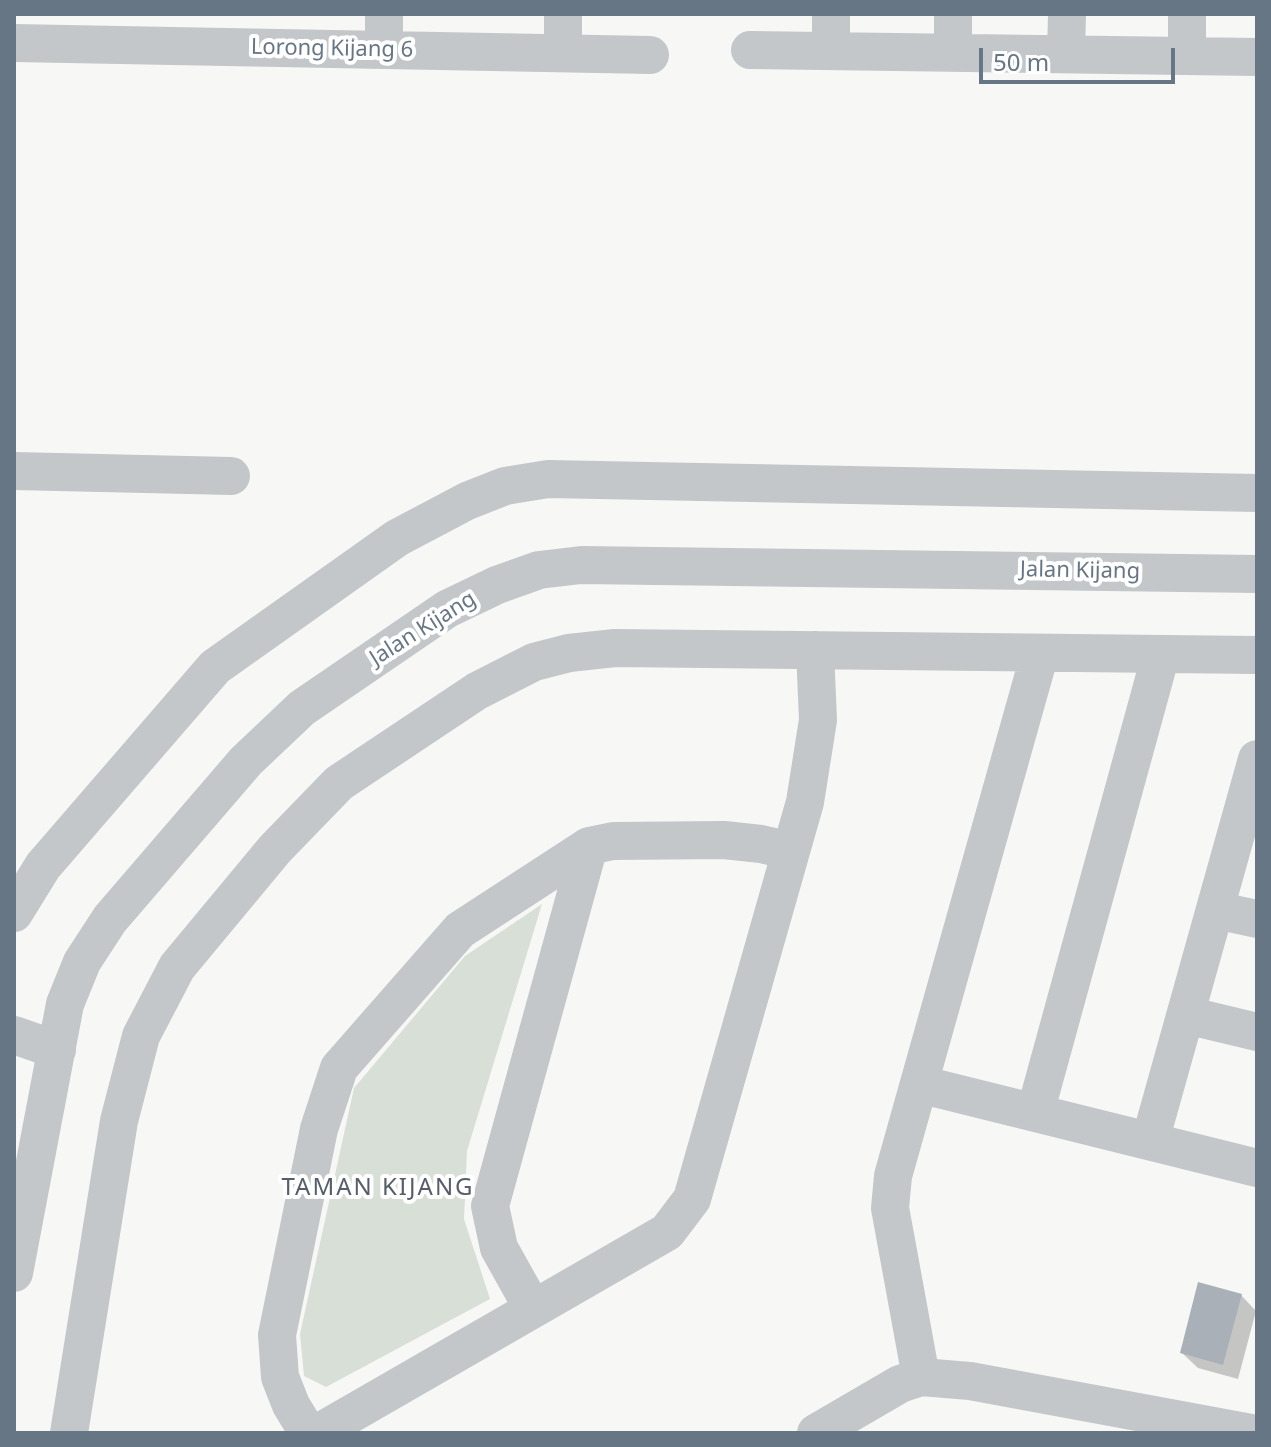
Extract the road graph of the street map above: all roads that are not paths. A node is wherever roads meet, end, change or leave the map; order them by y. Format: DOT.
graph roads {
  1 [pos="563,14"];
  2 [pos="953,14"];
  3 [pos="1067,14"];
  4 [pos="1187,14"];
  5 [pos="197,30"];
  6 [pos="384,32"];
  7 [pos="831,32"];
  8 [pos="14,43"];
  9 [pos="750,50"];
  10 [pos="563,53"];
  11 [pos="953,53"];
  12 [pos="1066,54"];
  13 [pos="650,55"];
  14 [pos="1187,56"];
  15 [pos="1257,57"];
  16 [pos="14,471"];
  17 [pos="231,476"];
  18 [pos="1257,493"];
  19 [pos="1257,574"];
  20 [pos="815,650"];
  21 [pos="1040,653"];
  22 [pos="1161,654"];
  23 [pos="1257,655"];
  24 [pos="1257,759"];
  25 [pos="589,846"];
  26 [pos="791,851"];
  27 [pos="1215,910"];
  28 [pos="14,913"];
  29 [pos="1257,919"];
  30 [pos="1186,1015"];
  31 [pos="1257,1032"];
  32 [pos="14,1035"];
  33 [pos="57,1050"];
  34 [pos="919,1084"];
  35 [pos="1035,1113"];
  36 [pos="1150,1141"];
  37 [pos="1257,1168"];
  38 [pos="16,1249"];
  39 [pos="533,1309"];
  40 [pos="921,1377"];
  41 [pos="1186,1427"];
  42 [pos="69,1433"];
  43 [pos="308,1433"];
  44 [pos="318,1433"];
  45 [pos="816,1433"];
  46 [pos="1251,1433"];
  1 -- 10 [label="street"];
  2 -- 11 [label="street"];
  3 -- 12 [label="street"];
  4 -- 14 [label="street"];
  5 -- 6 [label="street, Lorong Kijang 6"];
  5 -- 8 [label="street, Lorong Kijang 6"];
  6 -- 10 [label="street, Lorong Kijang 6"];
  7 -- 9 [label="street"];
  7 -- 11 [label="street"];
  10 -- 13 [label="street, Lorong Kijang 6"];
  11 -- 12 [label="street"];
  12 -- 14 [label="street"];
  14 -- 15 [label="street"];
  16 -- 17 [label="street"];
  18 -- 28 [label="street"];
  19 -- 33 [label="street, Jalan Kijang"];
  20 -- 21 [label="street"];
  20 -- 26 [label="street"];
  20 -- 42 [label="street"];
  21 -- 22 [label="street"];
  21 -- 34 [label="street"];
  22 -- 23 [label="street"];
  22 -- 35 [label="street"];
  24 -- 27 [label="street"];
  25 -- 26 [label="street"];
  25 -- 39 [label="street"];
  25 -- 43 [label="street"];
  26 -- 39 [label="street"];
  27 -- 29 [label="street"];
  27 -- 30 [label="street"];
  30 -- 31 [label="street"];
  30 -- 36 [label="street"];
  32 -- 33 [label="street"];
  33 -- 38 [label="street, Jalan Kijang"];
  34 -- 35 [label="street"];
  34 -- 40 [label="street"];
  35 -- 36 [label="street"];
  36 -- 37 [label="street"];
  39 -- 44 [label="street"];
  40 -- 41 [label="street"];
  40 -- 45 [label="street"];
  41 -- 46 [label="street"];
}
